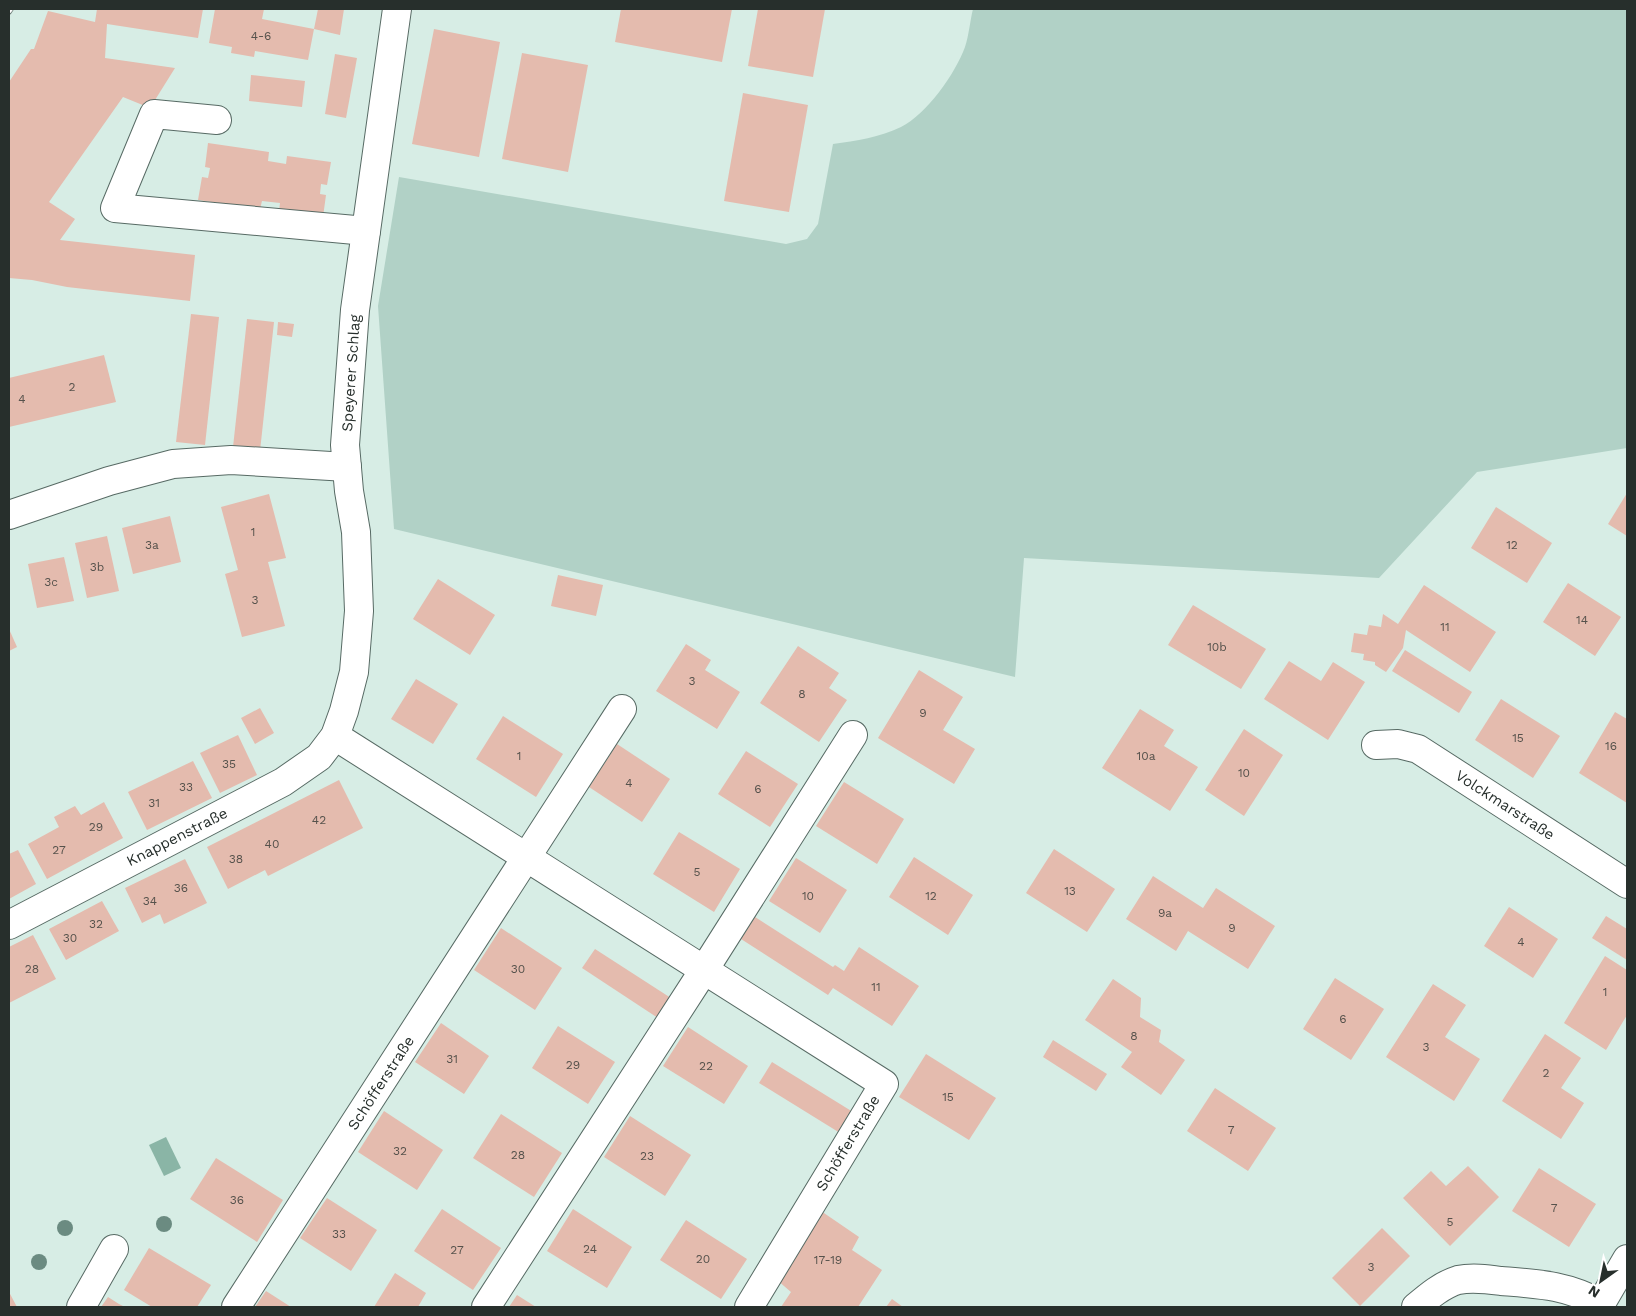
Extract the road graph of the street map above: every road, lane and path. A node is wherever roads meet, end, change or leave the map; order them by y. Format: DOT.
graph roads {
  1 [pos="397,9"];
  2 [pos="217,120"];
  3 [pos="366,232"];
  4 [pos="347,468"];
  5 [pos="9,516"];
  6 [pos="622,709"];
  7 [pos="853,735"];
  8 [pos="335,736"];
  9 [pos="1376,744"];
  10 [pos="526,858"];
  11 [pos="1627,884"];
  12 [pos="9,925"];
  13 [pos="704,970"];
  14 [pos="114,1250"];
  15 [pos="1627,1259"];
  16 [pos="1600,1306"];
  17 [pos="81,1307"];
  18 [pos="236,1307"];
  19 [pos="486,1307"];
  20 [pos="749,1307"];
  21 [pos="1416,1307"];
  1 -- 3 [label="street, Speyerer Schlag"];
  2 -- 3 [label="street"];
  3 -- 4 [label="street, Speyerer Schlag"];
  4 -- 5 [label="street"];
  4 -- 8 [label="street, Speyerer Schlag"];
  6 -- 10 [label="street, Schöfferstraße"];
  7 -- 13 [label="street"];
  8 -- 10 [label="street, Schöfferstraße"];
  8 -- 12 [label="street, Knappenstraße"];
  9 -- 11 [label="street, Volckmarstraße"];
  10 -- 13 [label="street, Schöfferstraße"];
  10 -- 18 [label="street, Schöfferstraße"];
  13 -- 19 [label="street"];
  13 -- 20 [label="street, Schöfferstraße"];
  14 -- 17 [label="street"];
  15 -- 16 [label="street"];
  16 -- 21 [label="street"];
}
